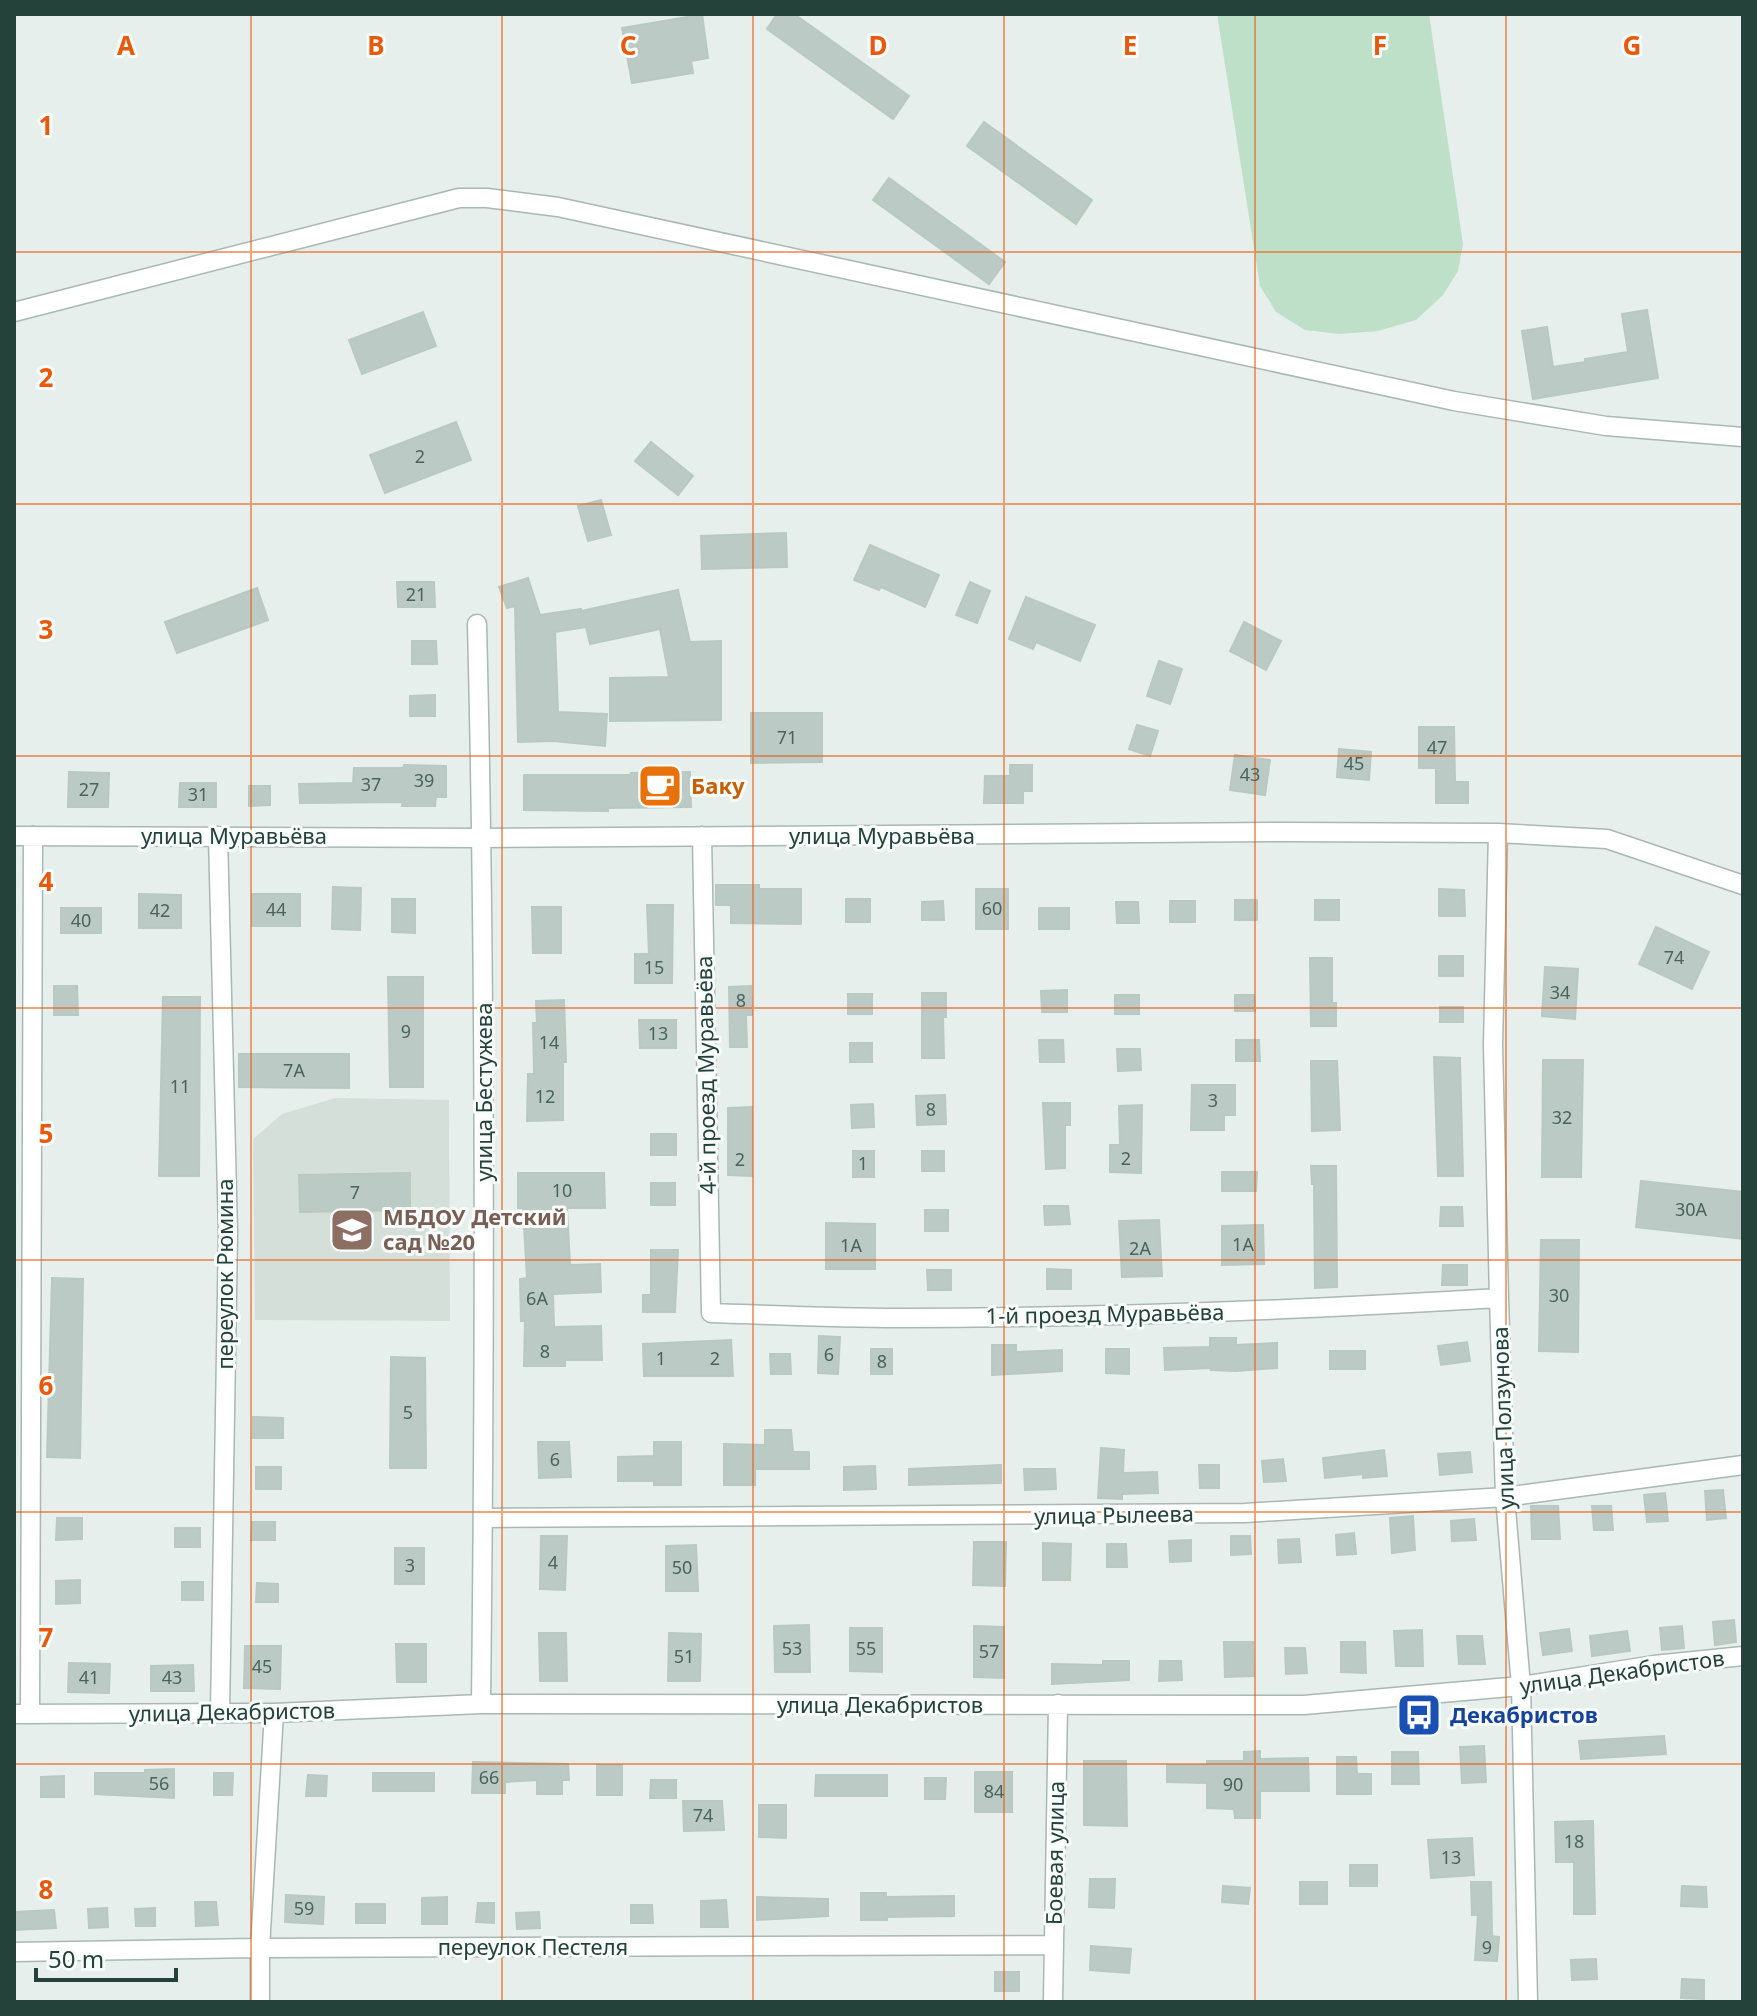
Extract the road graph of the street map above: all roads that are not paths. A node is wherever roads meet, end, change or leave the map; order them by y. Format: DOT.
graph roads {
  1 [pos="14,312"];
  2 [pos="1743,437"];
  3 [pos="477,624"];
  4 [pos="1498,833"];
  5 [pos="23,836"];
  6 [pos="218,836"];
  7 [pos="702,836"];
  8 [pos="483,838"];
  9 [pos="1743,885"];
  10 [pos="1499,1298"];
  11 [pos="711,1313"];
  12 [pos="1743,1465"];
  13 [pos="1505,1497"];
  14 [pos="483,1518"];
  15 [pos="1743,1656"];
  16 [pos="1521,1686"];
  17 [pos="481,1704"];
  18 [pos="1058,1704"];
  19 [pos="220,1713"];
  20 [pos="274,1713"];
  21 [pos="22,1714"];
  22 [pos="1053,1945"];
  23 [pos="260,1948"];
  24 [pos="14,1952"];
  25 [pos="260,2002"];
  26 [pos="1053,2002"];
  27 [pos="1528,2002"];
  1 -- 2 [label="street"];
  3 -- 8 [label="street, улица Бестужева"];
  4 -- 7 [label="street, улица Муравьёва"];
  4 -- 9 [label="street, улица Муравьёва"];
  4 -- 10 [label="street, улица Ползунова"];
  5 -- 6 [label="street, улица Муравьёва"];
  5 -- 21 [label="street"];
  6 -- 8 [label="street, улица Муравьёва"];
  6 -- 19 [label="street, переулок Рюмина"];
  7 -- 8 [label="street, улица Муравьёва"];
  7 -- 11 [label="street, 4-й проезд Муравьёва"];
  8 -- 14 [label="street, улица Бестужева"];
  10 -- 11 [label="street, 1-й проезд Муравьёва"];
  10 -- 13 [label="street, улица Ползунова"];
  12 -- 13 [label="street, улица Рылеева"];
  13 -- 14 [label="street, улица Рылеева"];
  13 -- 16 [label="street, улица Ползунова"];
  14 -- 17 [label="street, улица Бестужева"];
  15 -- 16 [label="street, улица Декабристов"];
  16 -- 18 [label="street, улица Декабристов"];
  16 -- 27 [label="street, улица Ползунова"];
  17 -- 18 [label="street, улица Декабристов"];
  17 -- 20 [label="street, улица Декабристов"];
  18 -- 22 [label="street, Боевая улица"];
  19 -- 20 [label="street, улица Декабристов"];
  19 -- 21 [label="street, улица Декабристов"];
  20 -- 23 [label="street"];
  22 -- 23 [label="street, переулок Пестеля"];
  22 -- 26 [label="street, Боевая улица"];
  23 -- 24 [label="street, переулок Пестеля"];
  23 -- 25 [label="street"];
}
